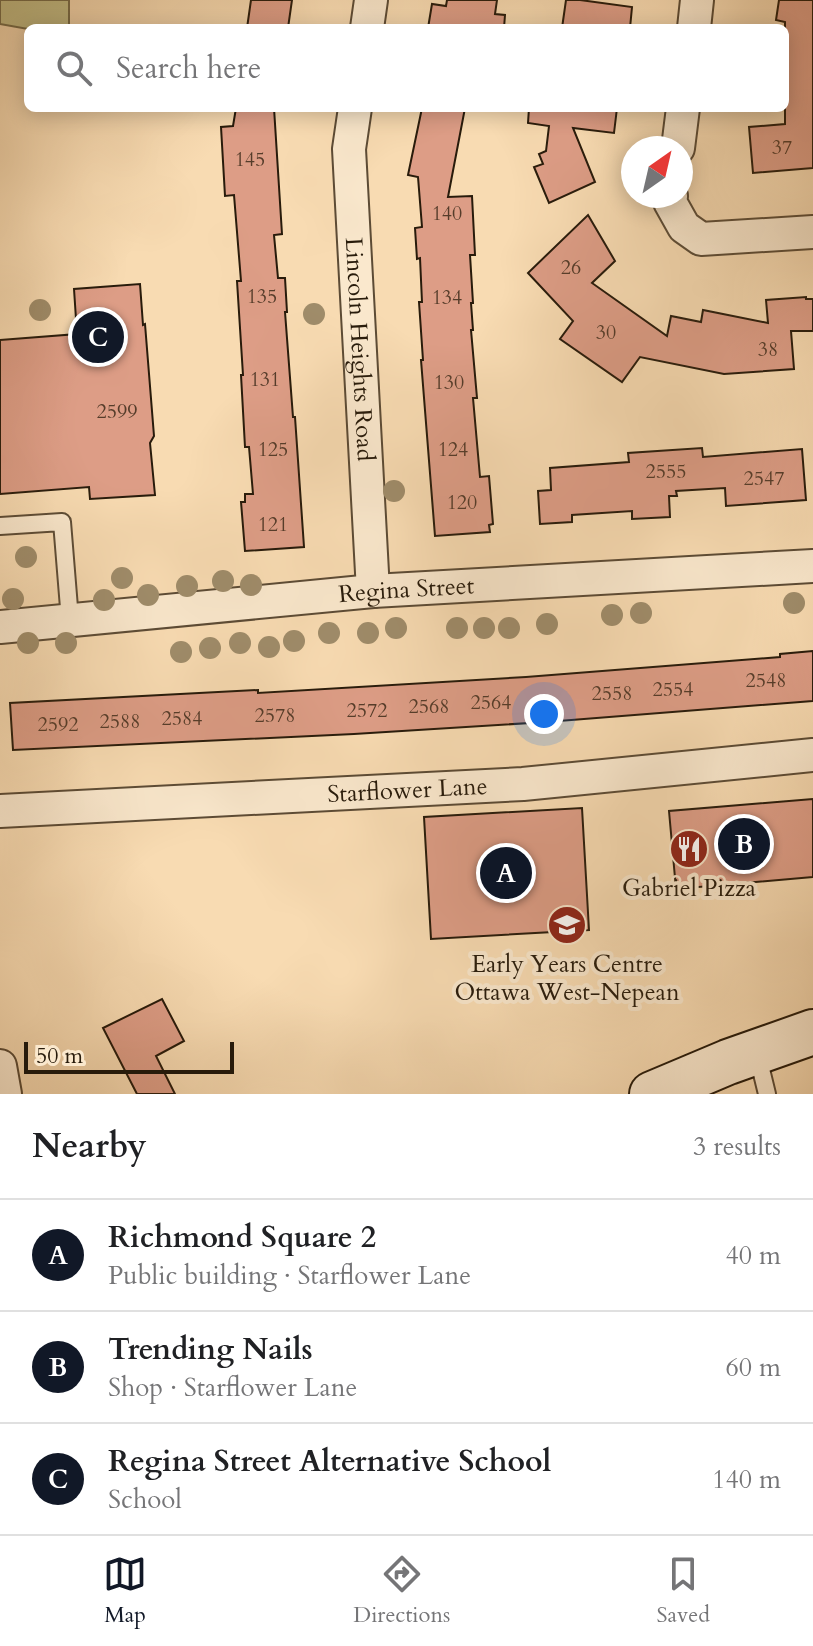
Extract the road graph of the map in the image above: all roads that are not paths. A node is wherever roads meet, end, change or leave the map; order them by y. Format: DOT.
graph roads {
  1 [pos="371,0"];
  2 [pos="697,0"];
  3 [pos="368,24"];
  4 [pos="694,24"];
  5 [pos="354,112"];
  6 [pos="682,112"];
  7 [pos="680,136"];
  8 [pos="673,208"];
  9 [pos="813,232"];
  10 [pos="0,526"];
  11 [pos="813,566"];
  12 [pos="373,591"];
  13 [pos="70,620"];
  14 [pos="0,627"];
  15 [pos="813,755"];
  16 [pos="0,811"];
  17 [pos="813,1032"];
  18 [pos="757,1051"];
  19 [pos="0,1066"];
  20 [pos="679,1089"];
  21 [pos="5,1094"];
  22 [pos="767,1094"];
  1 -- 3 [label="street"];
  2 -- 4 [label="street"];
  5 -- 12 [label="street, Lincoln Heights Road"];
  6 -- 7 [label="street"];
  8 -- 9 [label="street"];
  10 -- 13 [label="lane"];
  11 -- 12 [label="street, Regina Street"];
  12 -- 13 [label="street, Regina Street"];
  13 -- 14 [label="street, Regina Street"];
  15 -- 16 [label="street, Starflower Lane"];
  17 -- 18 [label="main road"];
  18 -- 20 [label="main road"];
  18 -- 22 [label="lane"];
  19 -- 21 [label="street"];
}
